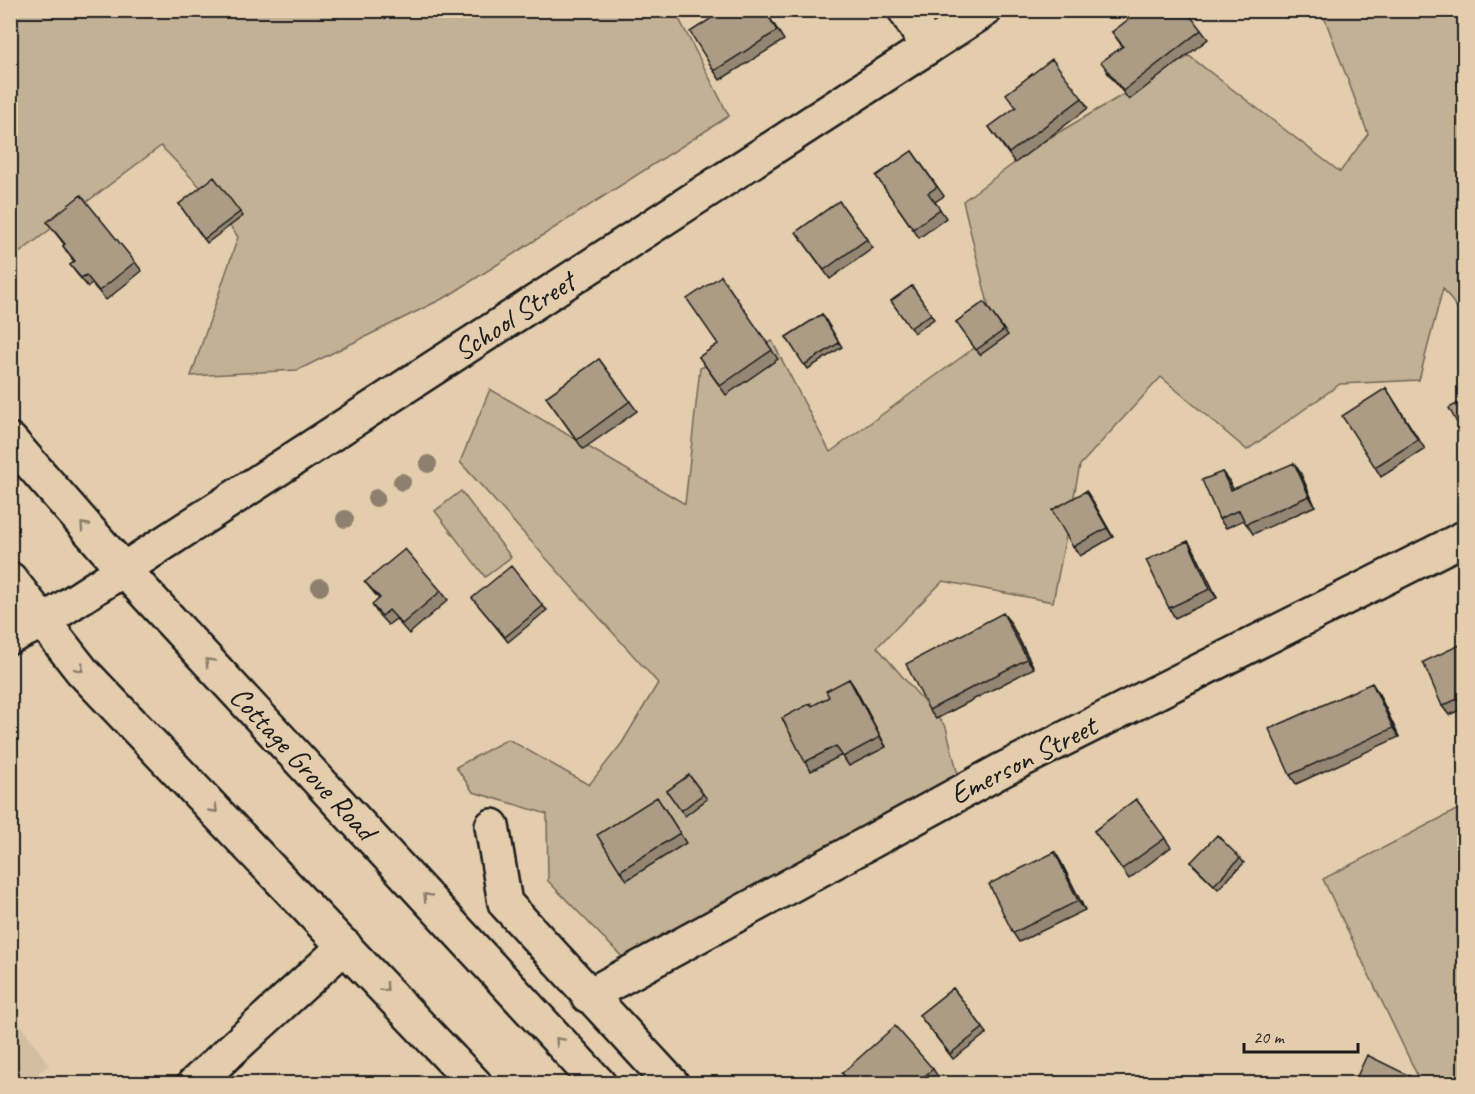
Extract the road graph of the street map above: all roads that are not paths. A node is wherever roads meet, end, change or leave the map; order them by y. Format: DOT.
graph roads {
  1 [pos="905,10"];
  2 [pos="985,10"];
  3 [pos="928,47"];
  4 [pos="10,440"];
  5 [pos="1464,538"];
  6 [pos="123,569"];
  7 [pos="10,579"];
  8 [pos="44,621"];
  9 [pos="10,637"];
  10 [pos="492,825"];
  11 [pos="345,946"];
  12 [pos="588,996"];
  13 [pos="194,1083"];
  14 [pos="476,1083"];
  15 [pos="599,1083"];
  16 [pos="672,1083"];
  1 -- 3 [label="main road"];
  2 -- 3 [label="main road, School Street"];
  3 -- 6 [label="main road, School Street"];
  6 -- 4 [label="main road, Cottage Grove Road, one-way"];
  5 -- 12 [label="main road, Emerson Street"];
  6 -- 8 [label="main road, School Street"];
  15 -- 6 [label="main road, Cottage Grove Road, one-way"];
  7 -- 8 [label="main road"];
  8 -- 9 [label="main road, School Street"];
  8 -- 11 [label="main road, one-way"];
  10 -- 12 [label="main road"];
  11 -- 13 [label="main road"];
  11 -- 14 [label="main road, one-way"];
  12 -- 16 [label="main road"];
}
